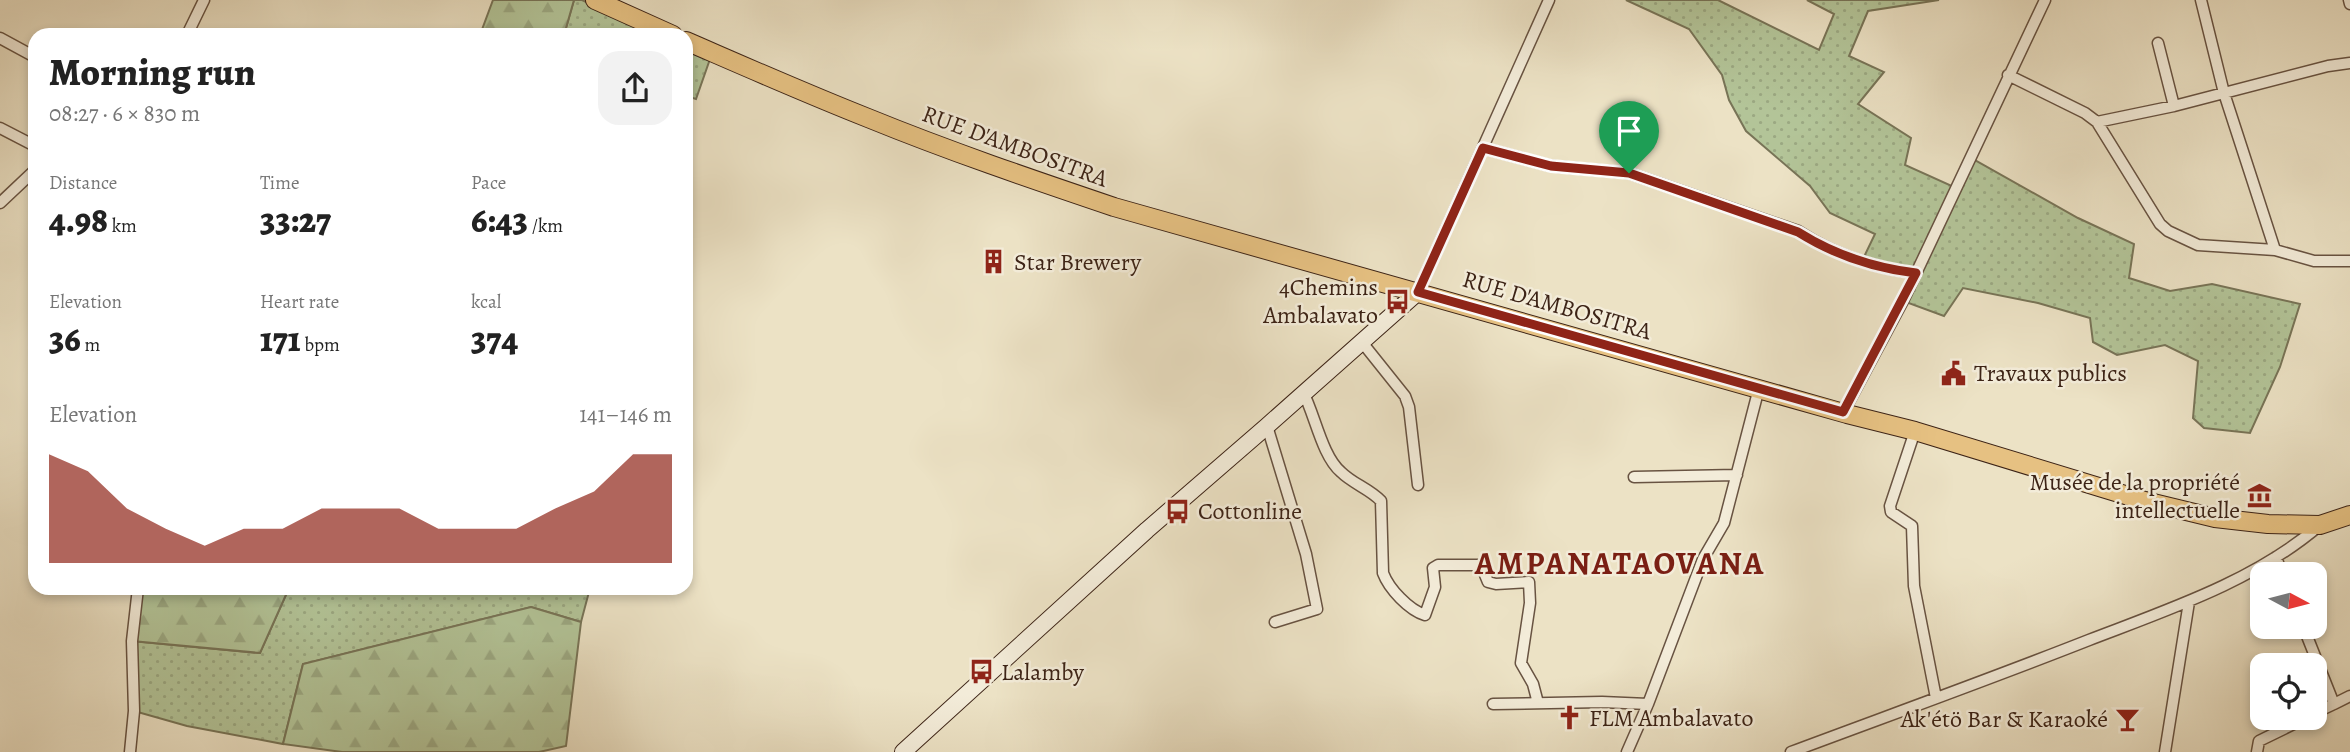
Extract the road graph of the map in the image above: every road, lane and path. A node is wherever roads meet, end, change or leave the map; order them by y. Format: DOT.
graph roads {
  1 [pos="204,0"];
  2 [pos="595,0"];
  3 [pos="1549,0"];
  4 [pos="2045,0"];
  5 [pos="2201,0"];
  6 [pos="189,28"];
  7 [pos="657,28"];
  8 [pos="0,38"];
  9 [pos="2158,43"];
  10 [pos="693,44"];
  11 [pos="28,53"];
  12 [pos="2350,63"];
  13 [pos="2008,75"];
  14 [pos="2224,93"];
  15 [pos="2174,106"];
  16 [pos="2097,122"];
  17 [pos="0,128"];
  18 [pos="28,142"];
  19 [pos="1483,148"];
  20 [pos="28,177"];
  21 [pos="0,203"];
  22 [pos="2275,250"];
  23 [pos="2350,261"];
  24 [pos="1916,273"];
  25 [pos="1418,292"];
  26 [pos="1361,341"];
  27 [pos="1759,388"];
  28 [pos="1303,392"];
  29 [pos="1843,412"];
  30 [pos="1268,426"];
  31 [pos="1915,431"];
  32 [pos="1737,475"];
  33 [pos="1634,477"];
  34 [pos="1418,485"];
  35 [pos="2350,515"];
  36 [pos="2320,525"];
  37 [pos="2276,557"];
  38 [pos="2278,562"];
  39 [pos="137,595"];
  40 [pos="2189,602"];
  41 [pos="1275,622"];
  42 [pos="2309,639"];
  43 [pos="2350,696"];
  44 [pos="1936,698"];
  45 [pos="1538,703"];
  46 [pos="1493,704"];
  47 [pos="1648,704"];
  48 [pos="2334,704"];
  49 [pos="2327,707"];
  50 [pos="2281,730"];
  51 [pos="130,752"];
  52 [pos="903,752"];
  53 [pos="1627,752"];
  54 [pos="1791,752"];
  55 [pos="2165,752"];
  56 [pos="2257,752"];
  1 -- 6 [label="street"];
  2 -- 7 [label="main road"];
  3 -- 19 [label="street"];
  4 -- 13 [label="street"];
  5 -- 14 [label="street"];
  8 -- 11 [label="street"];
  9 -- 15 [label="street"];
  10 -- 25 [label="main road, RUE D'AMBOSITRA"];
  12 -- 14 [label="street"];
  13 -- 16 [label="street"];
  13 -- 24 [label="street"];
  14 -- 15 [label="street"];
  14 -- 22 [label="street"];
  15 -- 16 [label="street"];
  16 -- 22 [label="street"];
  17 -- 18 [label="street"];
  19 -- 24 [label="street"];
  19 -- 25 [label="street"];
  20 -- 21 [label="street"];
  22 -- 23 [label="street"];
  24 -- 29 [label="street"];
  25 -- 26 [label="street"];
  25 -- 27 [label="main road, RUE D'AMBOSITRA"];
  26 -- 28 [label="street"];
  26 -- 34 [label="street"];
  27 -- 29 [label="main road, RUE D'AMBOSITRA"];
  27 -- 32 [label="street"];
  28 -- 30 [label="street"];
  28 -- 45 [label="street"];
  29 -- 31 [label="main road, RUE D'AMBOSITRA"];
  30 -- 41 [label="street"];
  30 -- 52 [label="street"];
  31 -- 36 [label="main road, RUE D'AMBOSITRA"];
  31 -- 44 [label="street"];
  32 -- 33 [label="street"];
  32 -- 47 [label="street"];
  35 -- 36 [label="main road, RUE D'AMBOSITRA"];
  36 -- 37 [label="street"];
  37 -- 38 [label="street"];
  37 -- 40 [label="street"];
  39 -- 51 [label="street"];
  40 -- 44 [label="street"];
  40 -- 55 [label="street"];
  42 -- 48 [label="street"];
  43 -- 48 [label="street"];
  44 -- 54 [label="street"];
  45 -- 46 [label="street"];
  45 -- 47 [label="street"];
  47 -- 53 [label="street"];
  48 -- 49 [label="street"];
  50 -- 56 [label="street"];
}
